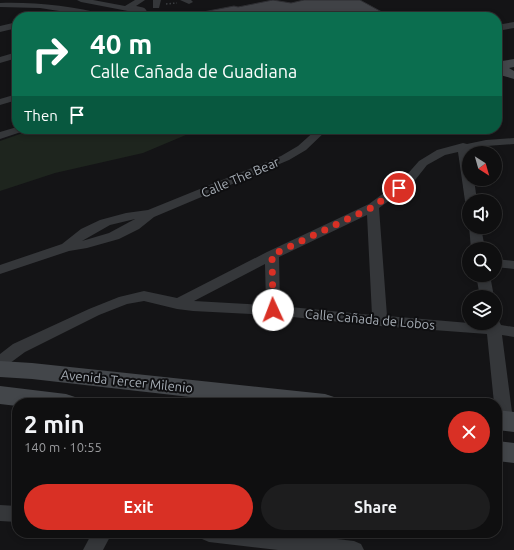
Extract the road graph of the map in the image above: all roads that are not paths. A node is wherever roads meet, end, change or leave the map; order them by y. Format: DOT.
graph roads {
  1 [pos="81,0"];
  2 [pos="141,0"];
  3 [pos="0,5"];
  4 [pos="113,5"];
  5 [pos="28,8"];
  6 [pos="134,10"];
  7 [pos="27,12"];
  8 [pos="83,12"];
  9 [pos="99,12"];
  10 [pos="140,12"];
  11 [pos="514,25"];
  12 [pos="12,26"];
  13 [pos="502,27"];
  14 [pos="0,29"];
  15 [pos="12,56"];
  16 [pos="0,60"];
  17 [pos="12,98"];
  18 [pos="0,102"];
  19 [pos="12,132"];
  20 [pos="317,134"];
  21 [pos="0,136"];
  22 [pos="514,142"];
  23 [pos="462,146"];
  24 [pos="463,146"];
  25 [pos="373,207"];
  26 [pos="272,255"];
  27 [pos="502,264"];
  28 [pos="514,265"];
  29 [pos="0,270"];
  30 [pos="177,304"];
  31 [pos="273,310"];
  32 [pos="380,321"];
  33 [pos="462,325"];
  34 [pos="502,329"];
  35 [pos="494,330"];
  36 [pos="514,332"];
  37 [pos="0,362"];
  38 [pos="0,369"];
  39 [pos="0,395"];
  40 [pos="25,398"];
  41 [pos="255,398"];
  42 [pos="505,420"];
  43 [pos="502,452"];
  44 [pos="514,453"];
  45 [pos="0,513"];
  46 [pos="12,514"];
  47 [pos="99,538"];
  48 [pos="229,538"];
  49 [pos="253,544"];
  50 [pos="93,550"];
  51 [pos="354,550"];
  1 -- 4 [label="street"];
  2 -- 6 [label="street"];
  3 -- 8 [label="street"];
  4 -- 6 [label="street"];
  4 -- 9 [label="street"];
  5 -- 7 [label="street"];
  6 -- 10 [label="street"];
  11 -- 13 [label="street"];
  12 -- 14 [label="street"];
  15 -- 16 [label="street"];
  17 -- 18 [label="street"];
  19 -- 21 [label="street"];
  20 -- 29 [label="street, Calle The Bear"];
  22 -- 24 [label="street"];
  23 -- 25 [label="street"];
  25 -- 26 [label="street"];
  25 -- 32 [label="street"];
  26 -- 30 [label="street"];
  26 -- 31 [label="street"];
  27 -- 28 [label="street"];
  30 -- 31 [label="street, Calle Cañada de Lobos"];
  30 -- 37 [label="street, Calle Cañada de Lobos"];
  31 -- 32 [label="street, Calle Cañada de Lobos"];
  32 -- 33 [label="street, Calle Cañada de Lobos"];
  34 -- 36 [label="street, Calle Cañada de Lobos"];
  35 -- 42 [label="street"];
  38 -- 41 [label="street, Avenida Tercer Milenio"];
  39 -- 40 [label="street"];
  43 -- 44 [label="street"];
  45 -- 46 [label="street"];
  47 -- 50 [label="street"];
  48 -- 49 [label="street"];
  49 -- 51 [label="street"];
}
